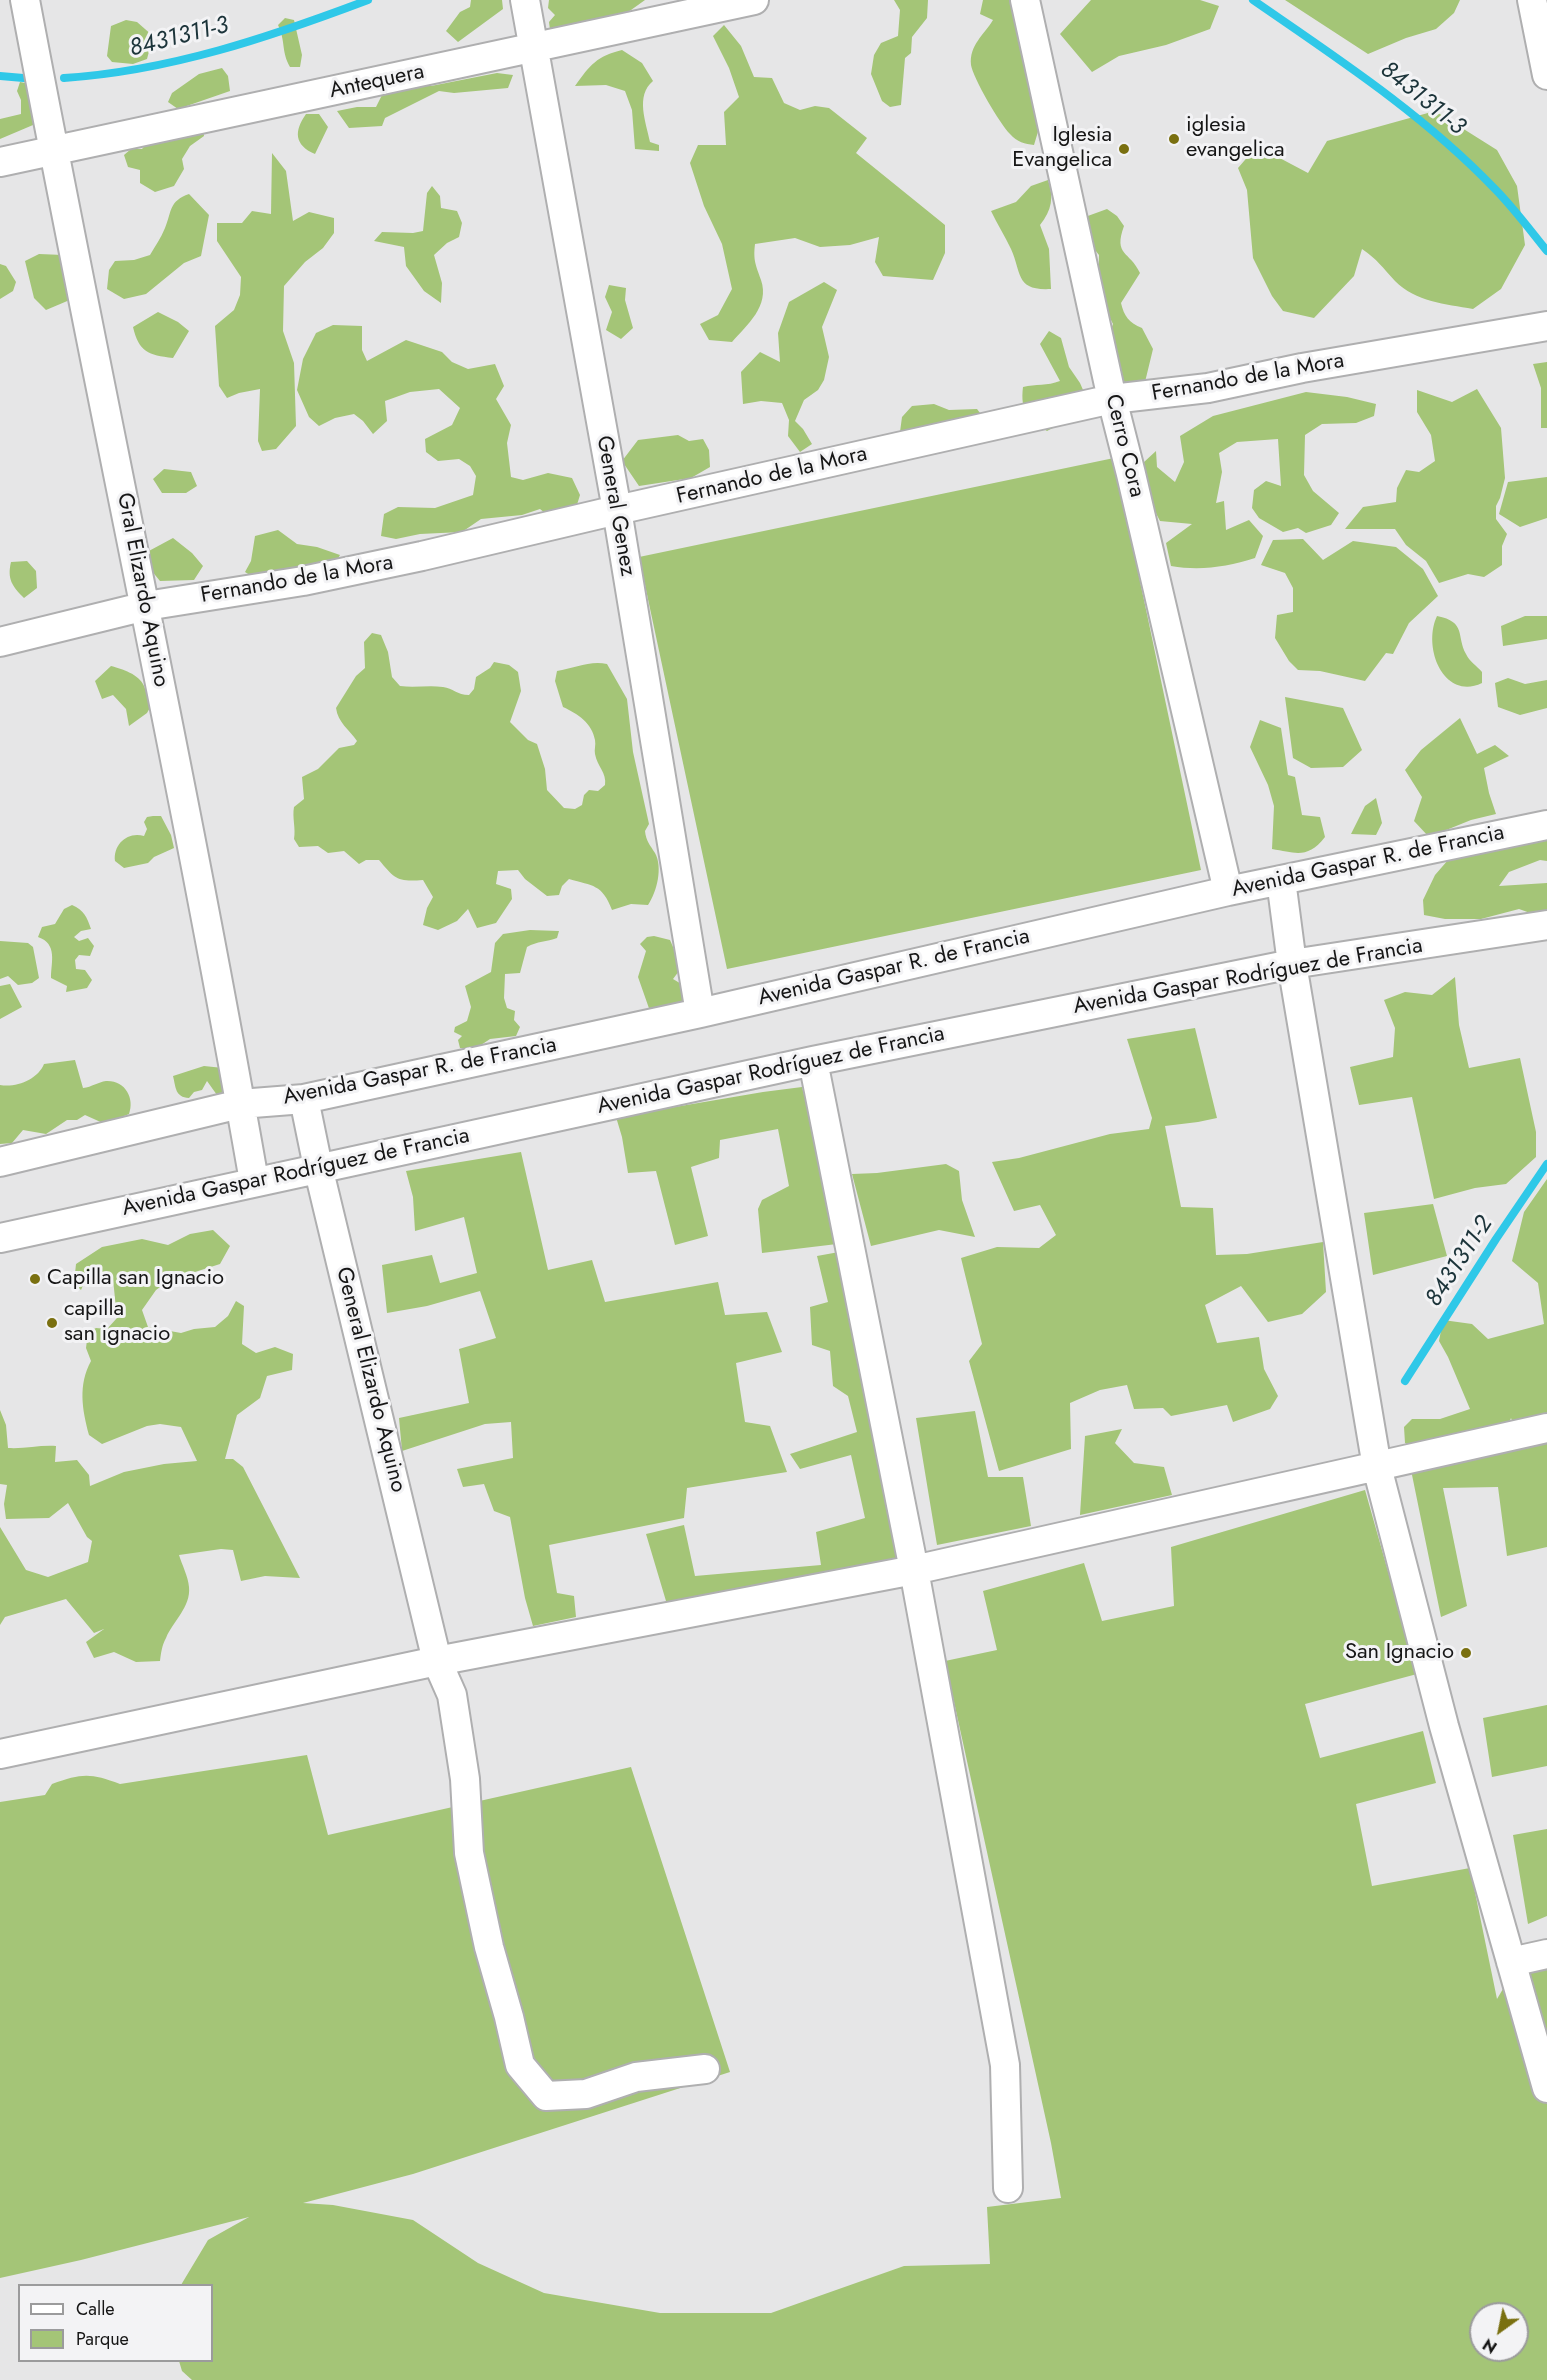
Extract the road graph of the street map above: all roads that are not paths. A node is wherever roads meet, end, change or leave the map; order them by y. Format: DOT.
graph roads {
  1 [pos="25,0"];
  2 [pos="525,0"];
  3 [pos="754,0"];
  4 [pos="1025,0"];
  5 [pos="1532,0"];
  6 [pos="534,48"];
  7 [pos="1547,75"];
  8 [pos="53,152"];
  9 [pos="0,162"];
  10 [pos="1547,326"];
  11 [pos="1112,399"];
  12 [pos="616,510"];
  13 [pos="146,606"];
  14 [pos="0,642"];
  15 [pos="1547,825"];
  16 [pos="1281,880"];
  17 [pos="1228,891"];
  18 [pos="1547,925"];
  19 [pos="1292,964"];
  20 [pos="700,1014"];
  21 [pos="813,1062"];
  22 [pos="304,1099"];
  23 [pos="240,1104"];
  24 [pos="0,1162"];
  25 [pos="318,1167"];
  26 [pos="254,1181"];
  27 [pos="0,1238"];
  28 [pos="1547,1428"];
  29 [pos="1377,1467"];
  30 [pos="914,1570"];
  31 [pos="437,1661"];
  32 [pos="0,1754"];
  33 [pos="1547,1954"];
  34 [pos="1511,1962"];
  35 [pos="705,2069"];
  36 [pos="1547,2088"];
  37 [pos="1008,2188"];
  1 -- 8 [label="street, Gral Elizardo Aquino"];
  2 -- 6 [label="street, General Genez"];
  3 -- 6 [label="street, Antequera"];
  4 -- 11 [label="street, Cerro Cora"];
  5 -- 7 [label="street"];
  6 -- 8 [label="street, Antequera"];
  6 -- 12 [label="street, General Genez"];
  8 -- 9 [label="street, Antequera"];
  8 -- 13 [label="street, Gral Elizardo Aquino"];
  10 -- 11 [label="street, Fernando de la Mora"];
  11 -- 12 [label="street, Fernando de la Mora"];
  11 -- 17 [label="street, Cerro Cora"];
  12 -- 13 [label="street, Fernando de la Mora"];
  12 -- 20 [label="street, General Genez"];
  13 -- 14 [label="street, Fernando de la Mora"];
  13 -- 23 [label="street, Gral Elizardo Aquino"];
  15 -- 16 [label="street, Avenida Gaspar R. de Francia"];
  16 -- 17 [label="street, Avenida Gaspar R. de Francia"];
  16 -- 19 [label="street"];
  17 -- 20 [label="street, Avenida Gaspar R. de Francia"];
  18 -- 19 [label="street, Avenida Gaspar Rodríguez de Francia"];
  19 -- 21 [label="street, Avenida Gaspar Rodríguez de Francia"];
  19 -- 29 [label="street"];
  20 -- 22 [label="street, Avenida Gaspar R. de Francia"];
  21 -- 25 [label="street, Avenida Gaspar Rodríguez de Francia"];
  21 -- 30 [label="street"];
  22 -- 23 [label="street, Avenida Gaspar R. de Francia"];
  22 -- 25 [label="street, General Elizardo Aquino"];
  23 -- 24 [label="street"];
  23 -- 26 [label="street, Gral Elizardo Aquino"];
  25 -- 26 [label="street, Avenida Gaspar Rodríguez de Francia"];
  25 -- 31 [label="street, General Elizardo Aquino"];
  26 -- 27 [label="street, Avenida Gaspar Rodríguez de Francia"];
  28 -- 29 [label="street"];
  29 -- 30 [label="street"];
  29 -- 34 [label="street"];
  30 -- 31 [label="street"];
  30 -- 37 [label="street"];
  31 -- 32 [label="street"];
  31 -- 35 [label="street, General Elizardo Aquino"];
  33 -- 34 [label="street"];
  34 -- 36 [label="street"];
}
